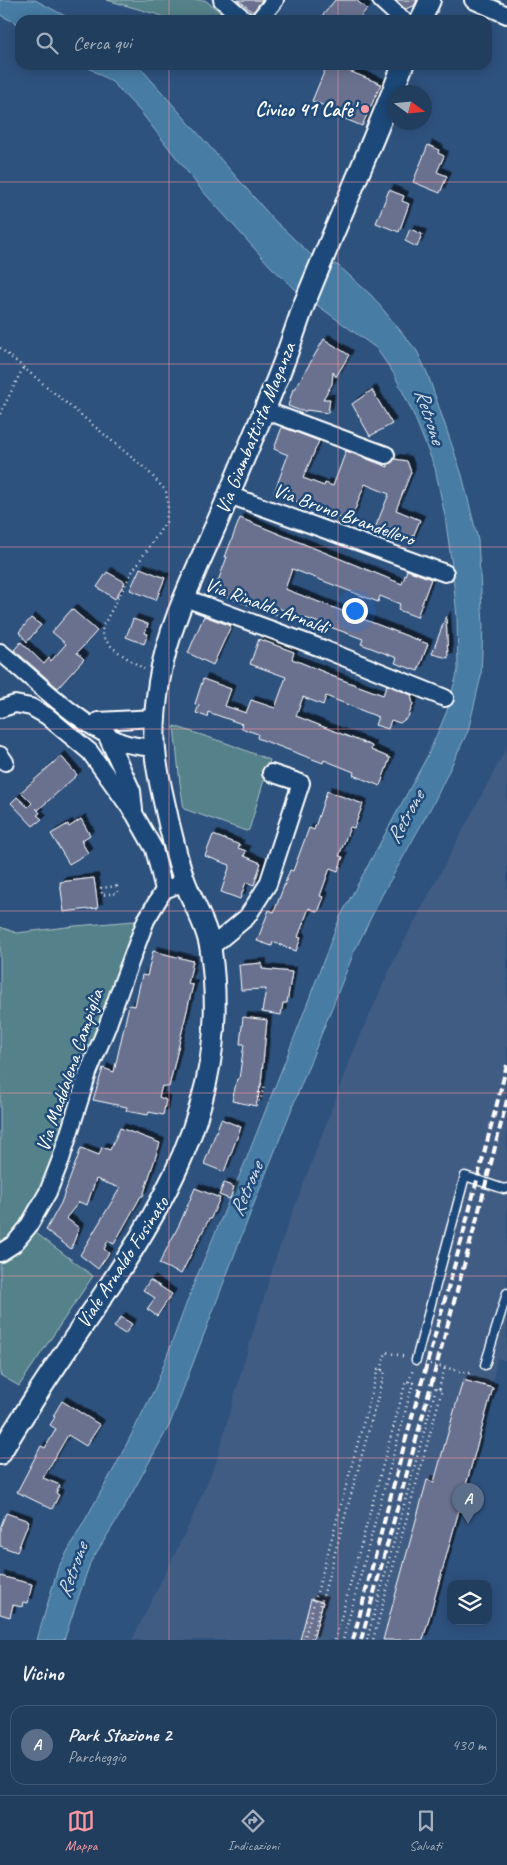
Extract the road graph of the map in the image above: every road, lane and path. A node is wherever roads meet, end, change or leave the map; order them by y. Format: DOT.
graph roads {
  1 [pos="222,0"];
  2 [pos="275,0"];
  3 [pos="381,0"];
  4 [pos="430,0"];
  5 [pos="473,0"];
  6 [pos="240,15"];
  7 [pos="263,15"];
  8 [pos="397,15"];
  9 [pos="423,15"];
  10 [pos="507,15"];
  11 [pos="401,70"];
  12 [pos="0,348"];
  13 [pos="23,368"];
  14 [pos="264,410"];
  15 [pos="0,414"];
  16 [pos="386,455"];
  17 [pos="229,494"];
  18 [pos="445,573"];
  19 [pos="185,598"];
  20 [pos="0,652"];
  21 [pos="159,679"];
  22 [pos="445,698"];
  23 [pos="0,710"];
  24 [pos="156,718"];
  25 [pos="106,727"];
  26 [pos="155,748"];
  27 [pos="271,773"];
  28 [pos="164,801"];
  29 [pos="135,815"];
  30 [pos="185,882"];
  31 [pos="101,888"];
  32 [pos="164,890"];
  33 [pos="211,947"];
  34 [pos="264,1085"];
  35 [pos="507,1188"];
  36 [pos="0,1252"];
  37 [pos="507,1293"];
  38 [pos="416,1360"];
  39 [pos="485,1365"];
  40 [pos="445,1367"];
  41 [pos="439,1389"];
  42 [pos="2,1446"];
  43 [pos="304,1640"];
  44 [pos="311,1640"];
  45 [pos="335,1640"];
  46 [pos="343,1640"];
  47 [pos="367,1640"];
  48 [pos="373,1640"];
  1 -- 6 [label="street"];
  2 -- 7 [label="street"];
  3 -- 8 [label="street"];
  4 -- 9 [label="street"];
  5 -- 10 [label="street"];
  11 -- 14 [label="street, Via Giambattista Maganza"];
  12 -- 13 [label="path"];
  13 -- 15 [label="path"];
  13 -- 21 [label="path"];
  14 -- 16 [label="street"];
  14 -- 17 [label="street, Via Giambattista Maganza"];
  17 -- 18 [label="street, Via Bruno Brandellero"];
  17 -- 19 [label="street, Via Giambattista Maganza"];
  19 -- 21 [label="street, Via Giambattista Maganza"];
  19 -- 22 [label="street, Via Rinaldo Arnaldi"];
  20 -- 25 [label="street"];
  21 -- 24 [label="street, Via Giambattista Maganza"];
  23 -- 29 [label="street"];
  24 -- 25 [label="street"];
  24 -- 26 [label="street, Via Giambattista Maganza"];
  25 -- 26 [label="street"];
  25 -- 29 [label="street"];
  26 -- 28 [label="street, Via Giambattista Maganza"];
  27 -- 33 [label="street"];
  28 -- 30 [label="street, Viale Arnaldo Fusinato"];
  29 -- 32 [label="street"];
  30 -- 32 [label="street"];
  30 -- 33 [label="street, Viale Arnaldo Fusinato"];
  31 -- 31 [label="path"];
  32 -- 36 [label="street, Via Maddalena Campiglia"];
  33 -- 42 [label="street, Viale Arnaldo Fusinato"];
  34 -- 34 [label="path"];
  35 -- 38 [label="lane"];
  37 -- 39 [label="lane"];
  40 -- 41 [label="path"];
  41 -- 47 [label="path"];
  41 -- 48 [label="path"];
  43 -- 44 [label="path"];
  45 -- 46 [label="path"];
}
